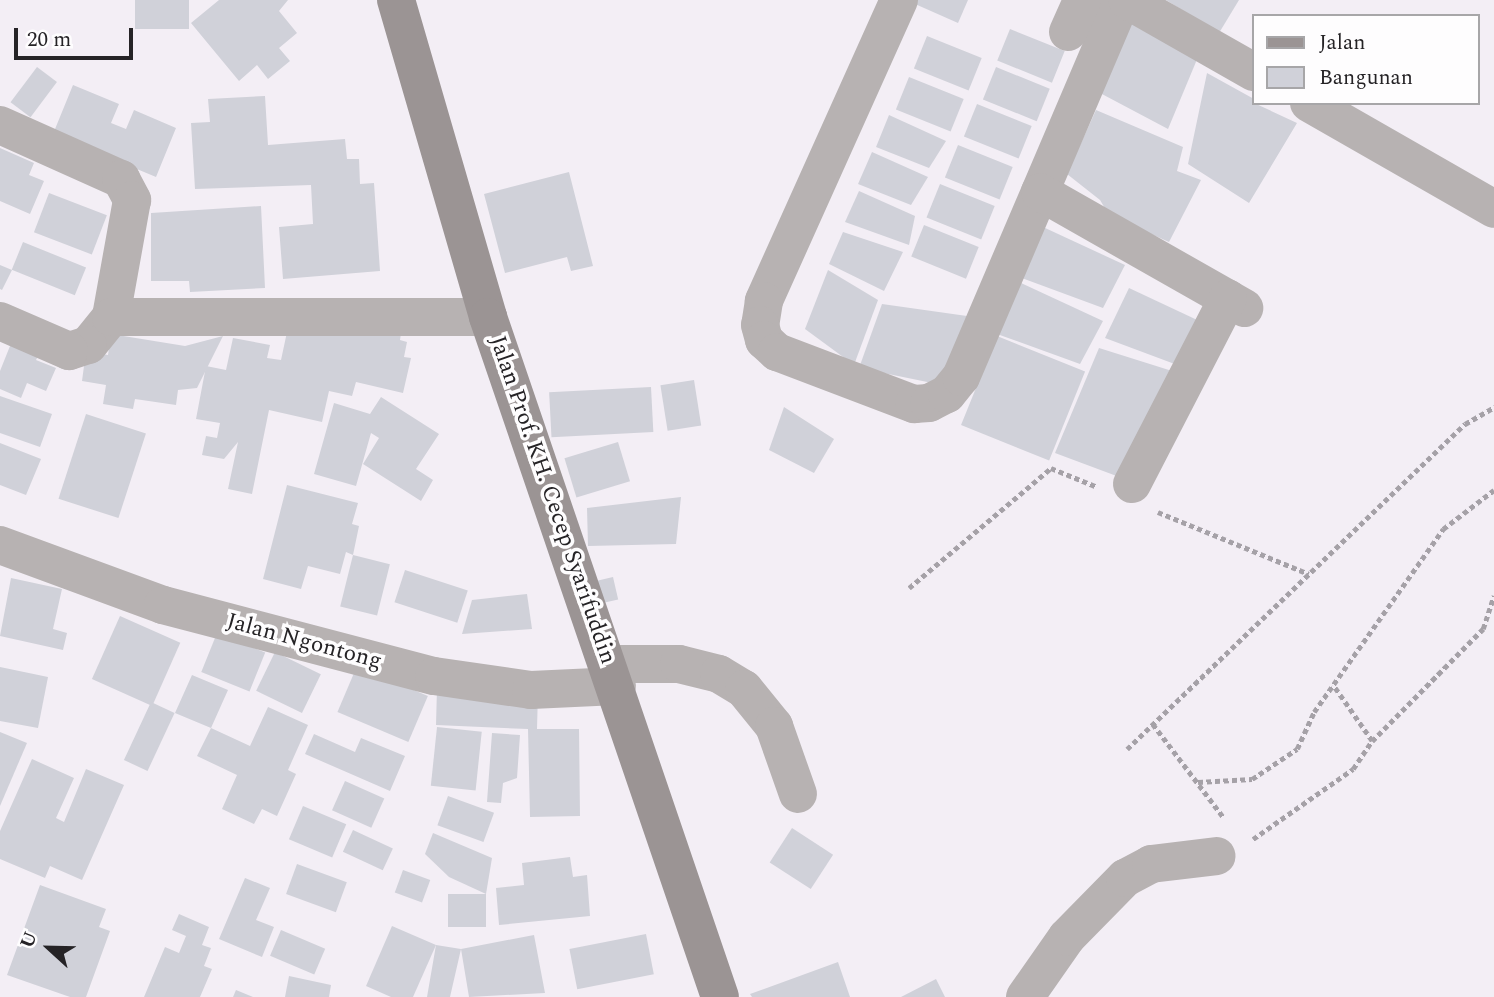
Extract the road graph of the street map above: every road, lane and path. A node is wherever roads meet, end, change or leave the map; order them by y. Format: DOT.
graph roads {
  1 [pos="396,0"];
  2 [pos="899,0"];
  3 [pos="1122,0"];
  4 [pos="1127,0"];
  5 [pos="1252,71"];
  6 [pos="1312,105"];
  7 [pos="0,125"];
  8 [pos="1040,192"];
  9 [pos="1494,209"];
  10 [pos="111,317"];
  11 [pos="488,317"];
  12 [pos="0,321"];
  13 [pos="1494,407"];
  14 [pos="1494,490"];
  15 [pos="1129,495"];
  16 [pos="0,545"];
  17 [pos="1309,575"];
  18 [pos="909,588"];
  19 [pos="1494,596"];
  20 [pos="614,675"];
  21 [pos="1333,685"];
  22 [pos="1153,724"];
  23 [pos="1372,741"];
  24 [pos="1126,749"];
  25 [pos="1198,782"];
  26 [pos="798,794"];
  27 [pos="1230,842"];
  28 [pos="720,997"];
  29 [pos="1025,997"];
  1 -- 11 [label="main road, Jalan Prof. KH. Cecep Syarifuddin"];
  2 -- 8 [label="street"];
  3 -- 8 [label="street"];
  4 -- 5 [label="street"];
  6 -- 9 [label="street"];
  7 -- 10 [label="street"];
  8 -- 15 [label="street"];
  10 -- 11 [label="street"];
  10 -- 12 [label="street"];
  11 -- 20 [label="main road, Jalan Prof. KH. Cecep Syarifuddin"];
  13 -- 17 [label="path"];
  14 -- 21 [label="path"];
  15 -- 17 [label="path"];
  15 -- 18 [label="path"];
  16 -- 20 [label="street, Jalan Ngontong"];
  17 -- 22 [label="path"];
  19 -- 23 [label="path"];
  20 -- 26 [label="street, Jalan Ngontong"];
  20 -- 28 [label="main road, Jalan Prof. KH. Cecep Syarifuddin"];
  21 -- 23 [label="path"];
  21 -- 25 [label="path"];
  22 -- 24 [label="path"];
  22 -- 25 [label="path"];
  23 -- 27 [label="path"];
  25 -- 27 [label="path"];
  27 -- 29 [label="street"];
}
